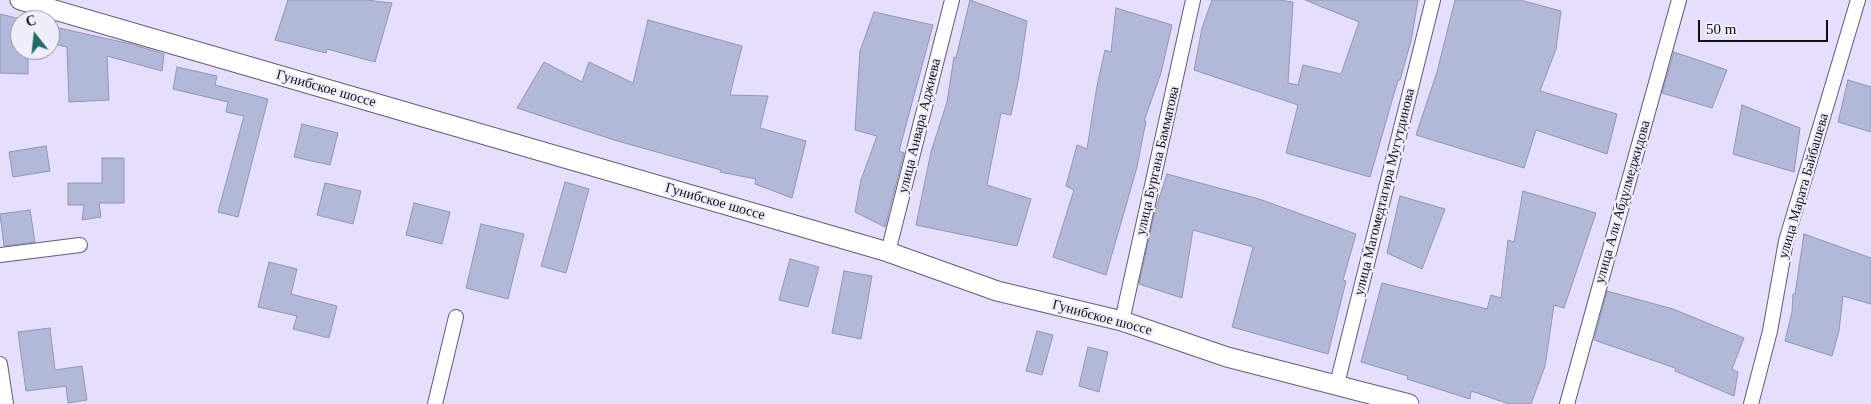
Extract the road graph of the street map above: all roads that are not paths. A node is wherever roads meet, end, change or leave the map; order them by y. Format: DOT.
graph roads {
  1 [pos="20,0"];
  2 [pos="952,0"];
  3 [pos="1193,0"];
  4 [pos="1433,0"];
  5 [pos="1679,0"];
  6 [pos="1858,0"];
  7 [pos="80,245"];
  8 [pos="888,252"];
  9 [pos="0,255"];
  10 [pos="456,317"];
  11 [pos="1122,322"];
  12 [pos="0,364"];
  13 [pos="1337,384"];
  14 [pos="1368,398"];
  15 [pos="6,404"];
  16 [pos="435,404"];
  17 [pos="1409,404"];
  18 [pos="1567,404"];
  19 [pos="1751,404"];
  1 -- 8 [label="main road, Гунибское шоссе"];
  2 -- 8 [label="street, улица Анвара Аджиева"];
  3 -- 11 [label="street, улица Бургана Бамматова"];
  4 -- 13 [label="street, улица Магомедтагира Мугутдинова"];
  5 -- 18 [label="street, улица Али Абдулмеджидова"];
  6 -- 19 [label="street, улица Марата Байбашева"];
  7 -- 9 [label="street"];
  8 -- 11 [label="main road, Гунибское шоссе"];
  10 -- 16 [label="street"];
  11 -- 13 [label="main road, Гунибское шоссе"];
  12 -- 15 [label="street"];
  13 -- 14 [label="main road, Гунибское шоссе"];
  14 -- 17 [label="main road, Гунибское шоссе"];
}
